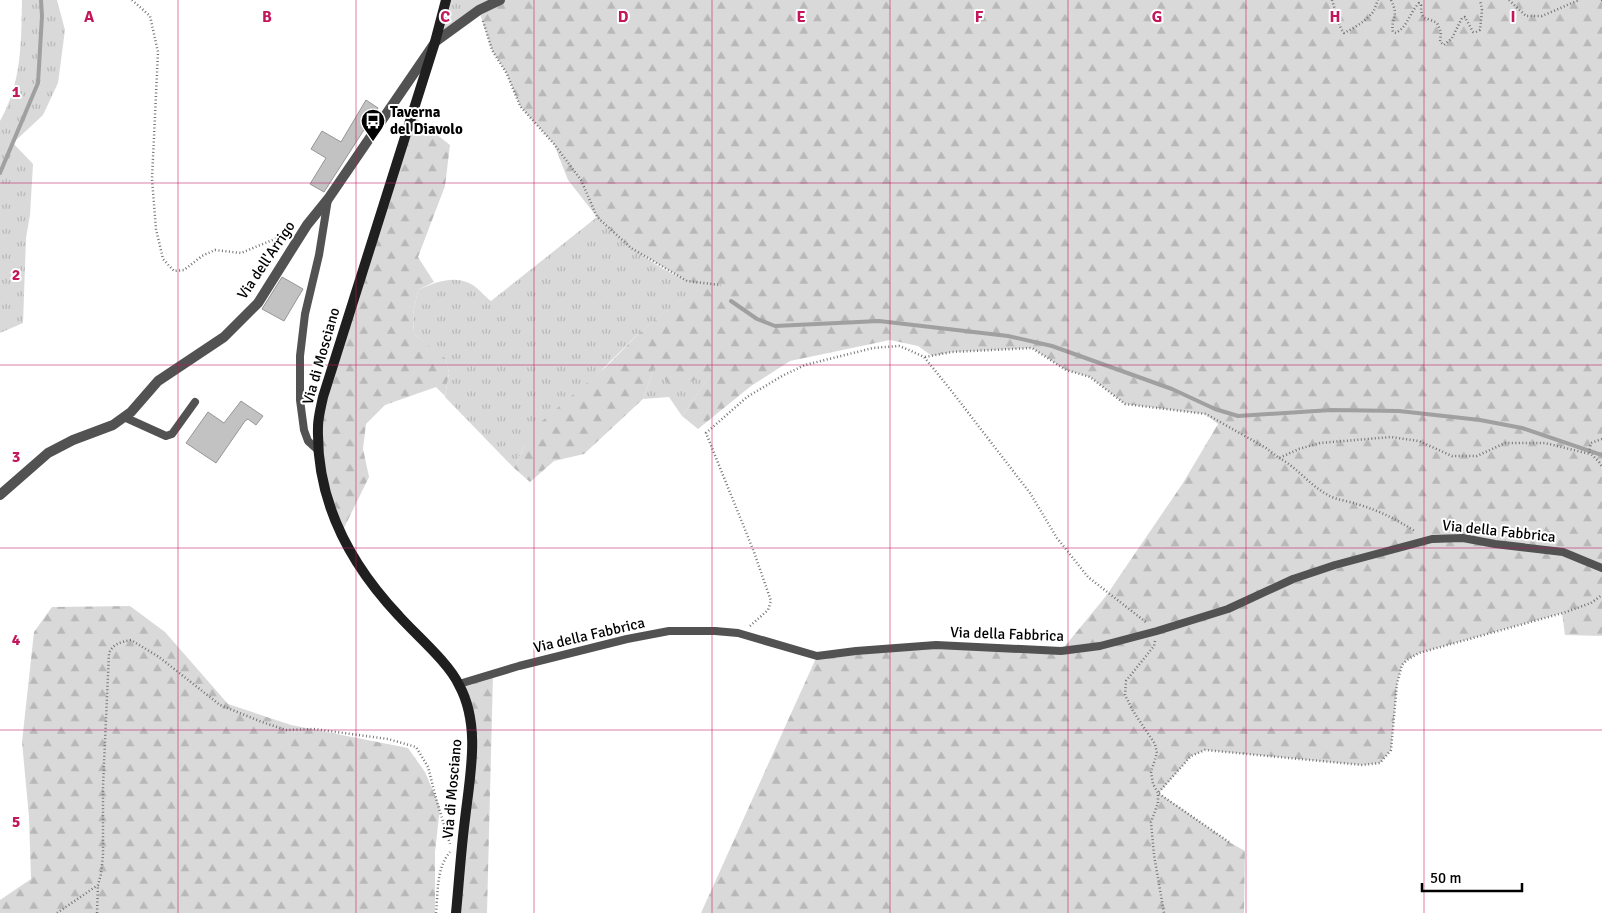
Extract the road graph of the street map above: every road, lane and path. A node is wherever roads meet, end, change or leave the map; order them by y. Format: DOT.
graph roads {
  1 [pos="132,0"];
  2 [pos="446,0"];
  3 [pos="500,0"];
  4 [pos="1332,0"];
  5 [pos="1378,0"];
  6 [pos="1391,0"];
  7 [pos="1480,0"];
  8 [pos="1509,0"];
  9 [pos="1579,0"];
  10 [pos="479,10"];
  11 [pos="435,42"];
  12 [pos="328,199"];
  13 [pos="307,225"];
  14 [pos="721,285"];
  15 [pos="924,357"];
  16 [pos="195,402"];
  17 [pos="124,417"];
  18 [pos="1602,440"];
  19 [pos="319,451"];
  20 [pos="1590,454"];
  21 [pos="1279,458"];
  22 [pos="1602,467"];
  23 [pos="0,495"];
  24 [pos="1432,539"];
  25 [pos="1602,568"];
  26 [pos="1602,596"];
  27 [pos="1156,631"];
  28 [pos="738,633"];
  29 [pos="459,684"];
  30 [pos="1158,793"];
  31 [pos="1229,842"];
  32 [pos="98,885"];
  33 [pos="57,913"];
  34 [pos="97,913"];
  35 [pos="436,913"];
  36 [pos="456,913"];
  37 [pos="1164,913"];
  1 -- 13 [label="path"];
  2 -- 11 [label="main road, Via di Mosciano"];
  3 -- 10 [label="street, Via dell'Arrigo"];
  4 -- 5 [label="path"];
  6 -- 7 [label="path"];
  8 -- 9 [label="path"];
  10 -- 11 [label="street, Via dell'Arrigo"];
  10 -- 14 [label="path"];
  11 -- 12 [label="street, Via dell'Arrigo"];
  11 -- 19 [label="main road, Via di Mosciano"];
  12 -- 13 [label="street, Via dell'Arrigo"];
  12 -- 19 [label="lane"];
  13 -- 17 [label="street, Via dell'Arrigo"];
  15 -- 21 [label="path"];
  15 -- 27 [label="path"];
  15 -- 28 [label="path"];
  16 -- 17 [label="lane"];
  17 -- 23 [label="street, Via dell'Arrigo"];
  18 -- 20 [label="path"];
  19 -- 29 [label="main road, Via di Mosciano"];
  20 -- 21 [label="path"];
  20 -- 22 [label="path"];
  21 -- 24 [label="path"];
  24 -- 25 [label="lane, Via della Fabbrica"];
  24 -- 27 [label="lane, Via della Fabbrica"];
  26 -- 30 [label="path"];
  27 -- 28 [label="lane, Via della Fabbrica"];
  27 -- 30 [label="path"];
  28 -- 29 [label="lane, Via della Fabbrica"];
  29 -- 36 [label="main road, Via di Mosciano"];
  30 -- 31 [label="path"];
  30 -- 37 [label="path"];
  32 -- 33 [label="path"];
  32 -- 34 [label="path"];
  32 -- 35 [label="path"];
}
